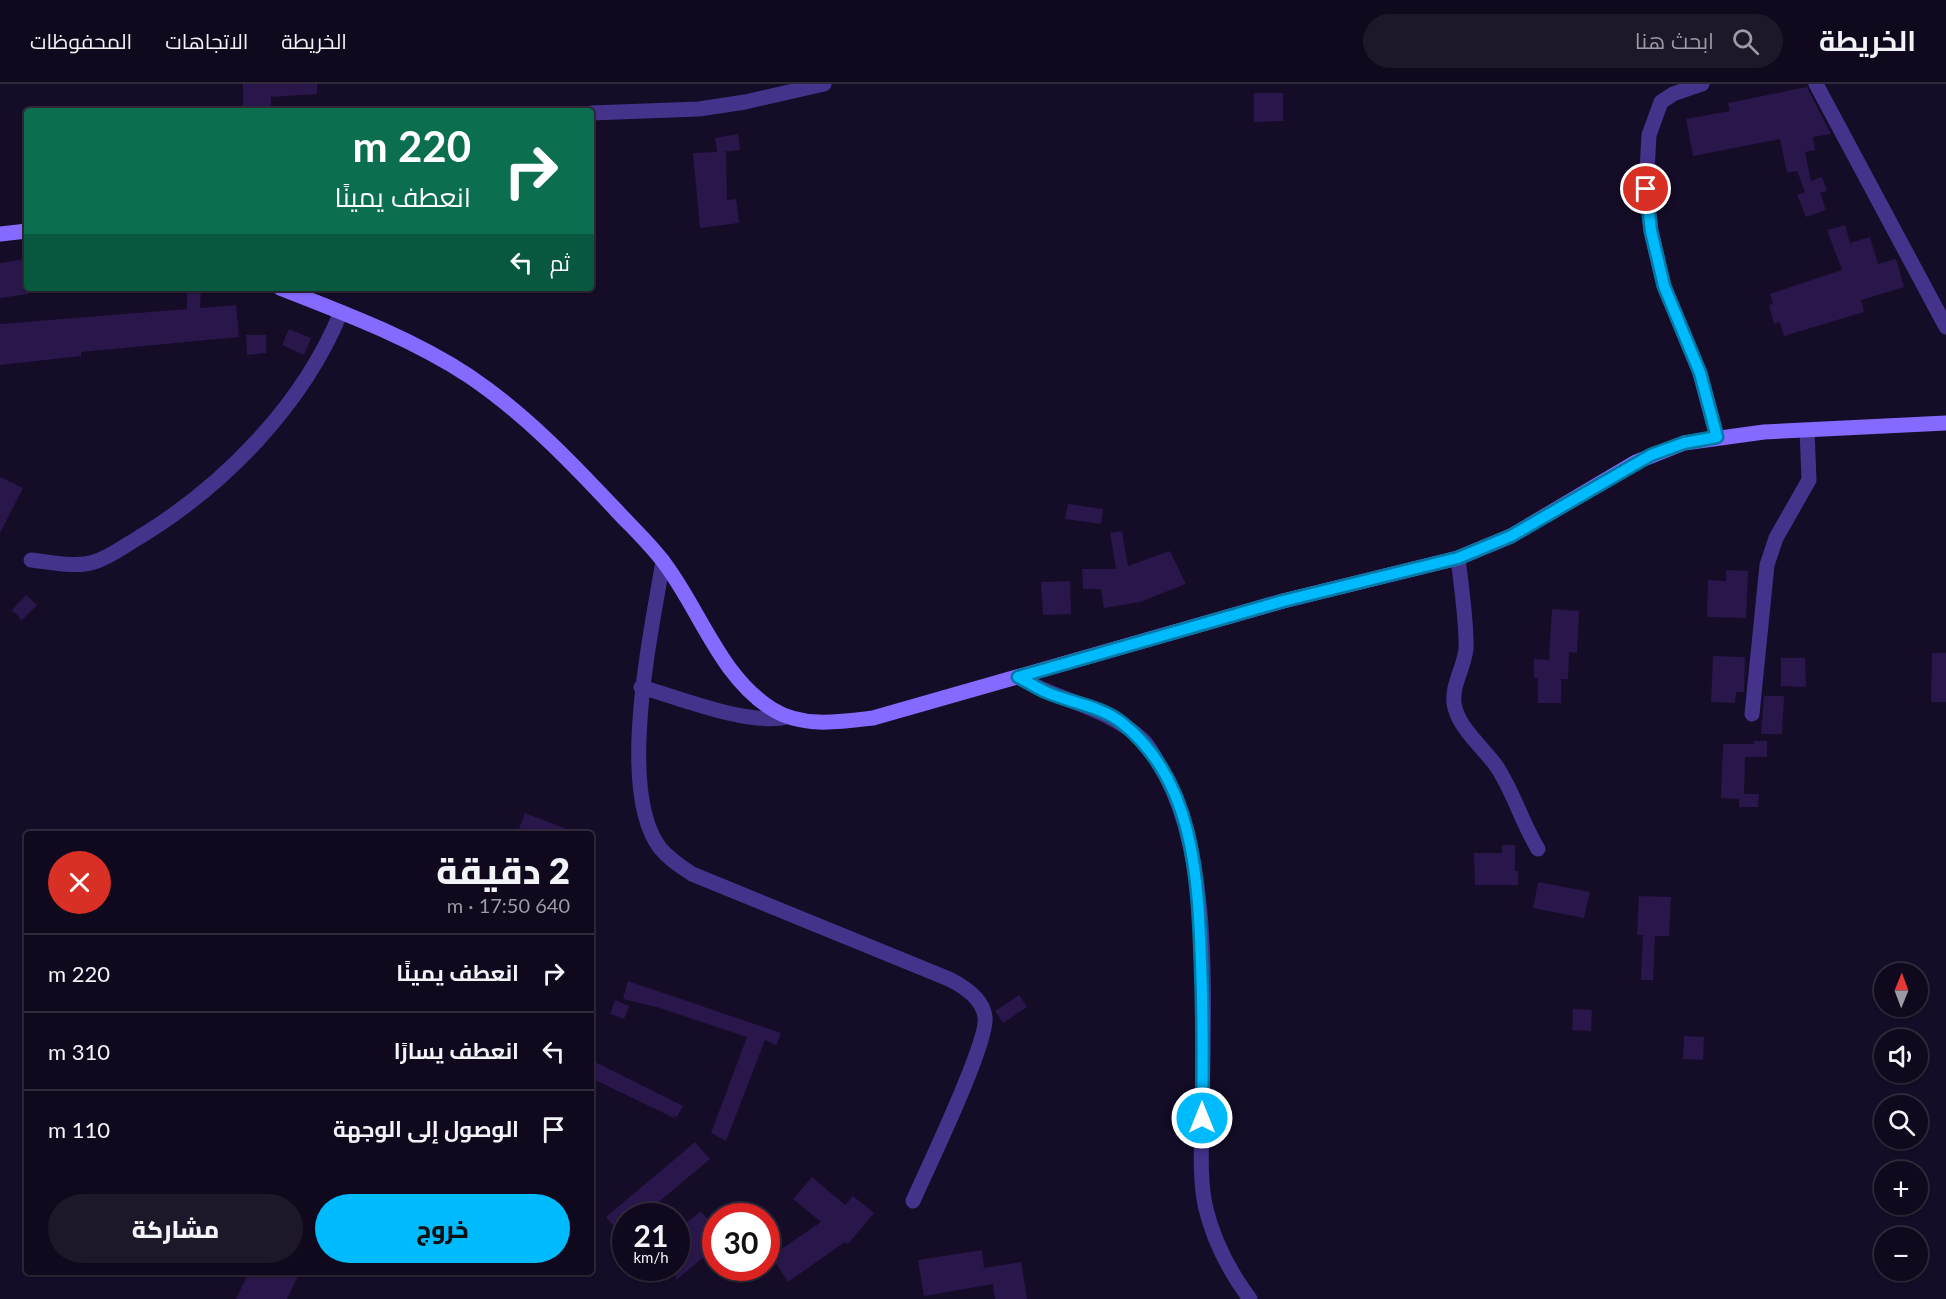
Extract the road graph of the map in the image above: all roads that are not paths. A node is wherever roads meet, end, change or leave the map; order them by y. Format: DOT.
graph roads {
  1 [pos="825,84"];
  2 [pos="1702,84"];
  3 [pos="1816,84"];
  4 [pos="594,113"];
  5 [pos="24,231"];
  6 [pos="0,234"];
  7 [pos="288,291"];
  8 [pos="341,312"];
  9 [pos="1946,327"];
  10 [pos="1946,423"];
  11 [pos="1807,430"];
  12 [pos="1717,437"];
  13 [pos="1458,558"];
  14 [pos="31,560"];
  15 [pos="663,561"];
  16 [pos="1018,677"];
  17 [pos="641,687"];
  18 [pos="1752,714"];
  19 [pos="787,717"];
  20 [pos="1538,849"];
  21 [pos="913,1201"];
  22 [pos="1250,1299"];
  1 -- 4 [label="street"];
  2 -- 12 [label="street"];
  3 -- 9 [label="street"];
  5 -- 6 [label="street"];
  7 -- 8 [label="street"];
  8 -- 14 [label="street"];
  8 -- 15 [label="street"];
  10 -- 11 [label="street"];
  11 -- 12 [label="street"];
  11 -- 18 [label="street"];
  12 -- 13 [label="street"];
  13 -- 16 [label="street"];
  13 -- 20 [label="street"];
  15 -- 17 [label="street"];
  15 -- 19 [label="street"];
  16 -- 19 [label="street"];
  16 -- 22 [label="street"];
  17 -- 19 [label="street"];
  17 -- 21 [label="street"];
}
